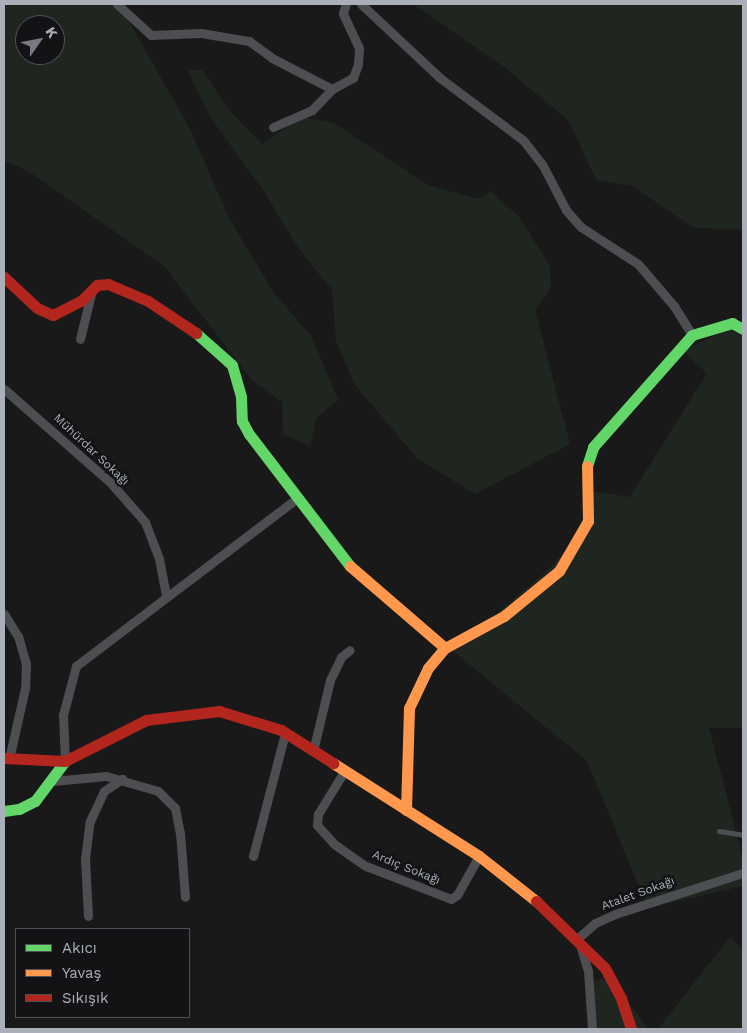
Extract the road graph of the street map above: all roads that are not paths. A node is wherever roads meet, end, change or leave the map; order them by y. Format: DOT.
graph roads {
  1 [pos="117,4"];
  2 [pos="346,4"];
  3 [pos="361,4"];
  4 [pos="332,89"];
  5 [pos="273,127"];
  6 [pos="4,277"];
  7 [pos="92,290"];
  8 [pos="743,329"];
  9 [pos="692,335"];
  10 [pos="80,339"];
  11 [pos="4,388"];
  12 [pos="296,499"];
  13 [pos="166,596"];
  14 [pos="4,614"];
  15 [pos="445,648"];
  16 [pos="350,650"];
  17 [pos="286,733"];
  18 [pos="313,751"];
  19 [pos="6,758"];
  20 [pos="65,761"];
  21 [pos="345,770"];
  22 [pos="122,779"];
  23 [pos="53,782"];
  24 [pos="406,810"];
  25 [pos="4,811"];
  26 [pos="719,832"];
  27 [pos="743,835"];
  28 [pos="253,856"];
  29 [pos="479,856"];
  30 [pos="743,873"];
  31 [pos="185,897"];
  32 [pos="88,916"];
  33 [pos="578,938"];
  34 [pos="592,1029"];
  35 [pos="631,1029"];
  1 -- 4 [label="street"];
  2 -- 4 [label="street"];
  3 -- 9 [label="street"];
  4 -- 5 [label="street"];
  6 -- 7 [label="street"];
  7 -- 10 [label="street"];
  7 -- 12 [label="street"];
  8 -- 9 [label="street"];
  9 -- 15 [label="street"];
  11 -- 13 [label="street, Mühürdar Sokağı"];
  12 -- 13 [label="street"];
  12 -- 15 [label="street"];
  13 -- 20 [label="street"];
  14 -- 19 [label="street"];
  15 -- 24 [label="street"];
  16 -- 18 [label="street"];
  17 -- 18 [label="street"];
  17 -- 20 [label="street"];
  17 -- 28 [label="street"];
  18 -- 21 [label="street"];
  19 -- 20 [label="street"];
  20 -- 23 [label="street"];
  21 -- 24 [label="street"];
  21 -- 29 [label="street, Ardıç Sokağı"];
  22 -- 23 [label="street"];
  22 -- 31 [label="street"];
  22 -- 32 [label="street"];
  23 -- 25 [label="street"];
  24 -- 29 [label="street"];
  26 -- 27 [label="lane"];
  29 -- 33 [label="street"];
  30 -- 33 [label="street, Atalet Sokağı"];
  33 -- 34 [label="street"];
  33 -- 35 [label="street"];
}
